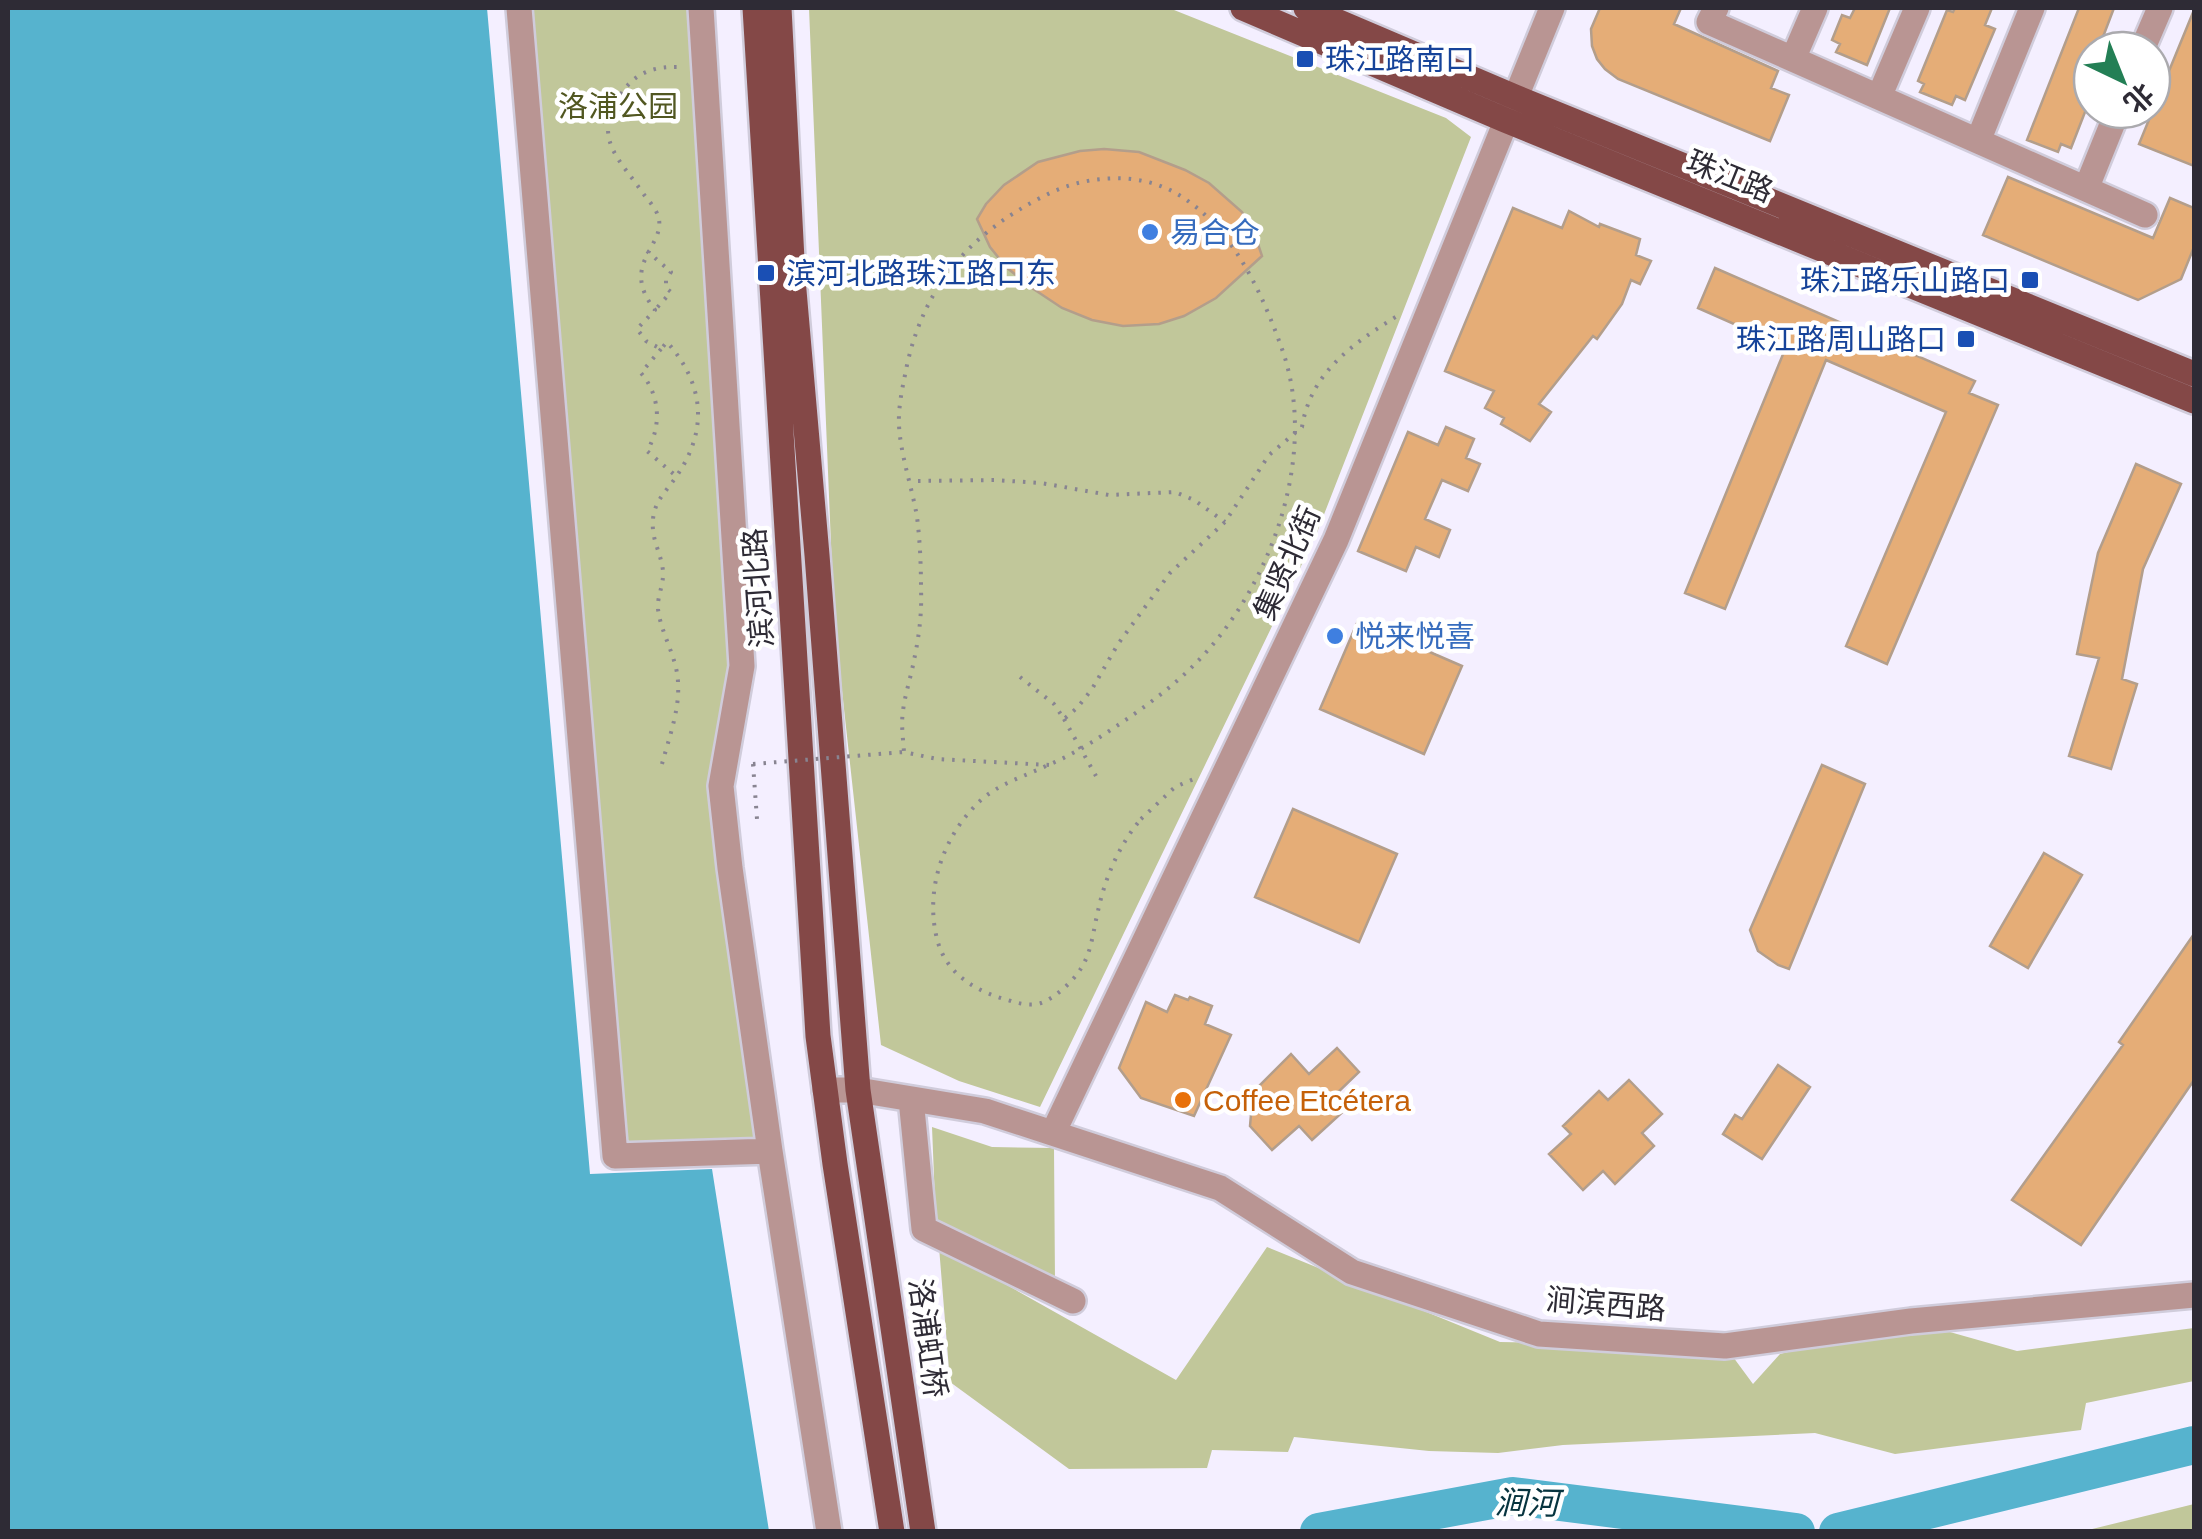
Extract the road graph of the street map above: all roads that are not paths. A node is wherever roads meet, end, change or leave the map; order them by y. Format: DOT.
graph roads {
  1 [pos="519,8"];
  2 [pos="701,8"];
  3 [pos="754,8"];
  4 [pos="779,8"];
  5 [pos="1243,8"];
  6 [pos="1306,8"];
  7 [pos="1552,8"];
  8 [pos="1716,8"];
  9 [pos="1815,8"];
  10 [pos="1918,8"];
  11 [pos="2032,8"];
  12 [pos="1793,59"];
  13 [pos="1879,97"];
  14 [pos="1510,109"];
  15 [pos="2110,130"];
  16 [pos="1978,141"];
  17 [pos="2086,188"];
  18 [pos="2145,215"];
  19 [pos="2194,374"];
  20 [pos="2194,401"];
  21 [pos="825,1090"];
  22 [pos="858,1090"];
  23 [pos="911,1098"];
  24 [pos="1053,1132"];
  25 [pos="770,1151"];
  26 [pos="868,1155"];
  27 [pos="2194,1295"];
  28 [pos="1072,1301"];
  29 [pos="829,1532"];
  30 [pos="892,1532"];
  31 [pos="923,1532"];
  1 -- 25 [label="street"];
  2 -- 25 [label="street"];
  3 -- 21 [label="main road, 滨河北路"];
  4 -- 22 [label="main road, 滨河北路"];
  5 -- 14 [label="main road, 珠江路"];
  6 -- 14 [label="main road, 珠江路"];
  7 -- 14 [label="street, 集贤北街"];
  8 -- 12 [label="street"];
  9 -- 12 [label="street"];
  10 -- 13 [label="street"];
  11 -- 16 [label="street"];
  12 -- 13 [label="street"];
  13 -- 16 [label="street"];
  14 -- 19 [label="main road, 珠江路"];
  14 -- 20 [label="main road, 珠江路"];
  14 -- 24 [label="street, 集贤北街"];
  15 -- 17 [label="street"];
  16 -- 17 [label="street"];
  17 -- 18 [label="street"];
  21 -- 22 [label="street, 涧滨西路"];
  21 -- 30 [label="main road, 滨河北路"];
  22 -- 23 [label="street, 涧滨西路"];
  22 -- 26 [label="main road, 滨河北路"];
  23 -- 24 [label="street, 涧滨西路"];
  23 -- 28 [label="street"];
  24 -- 27 [label="street, 涧滨西路"];
  25 -- 29 [label="street"];
  26 -- 31 [label="main road, 洛浦虹桥"];
}
